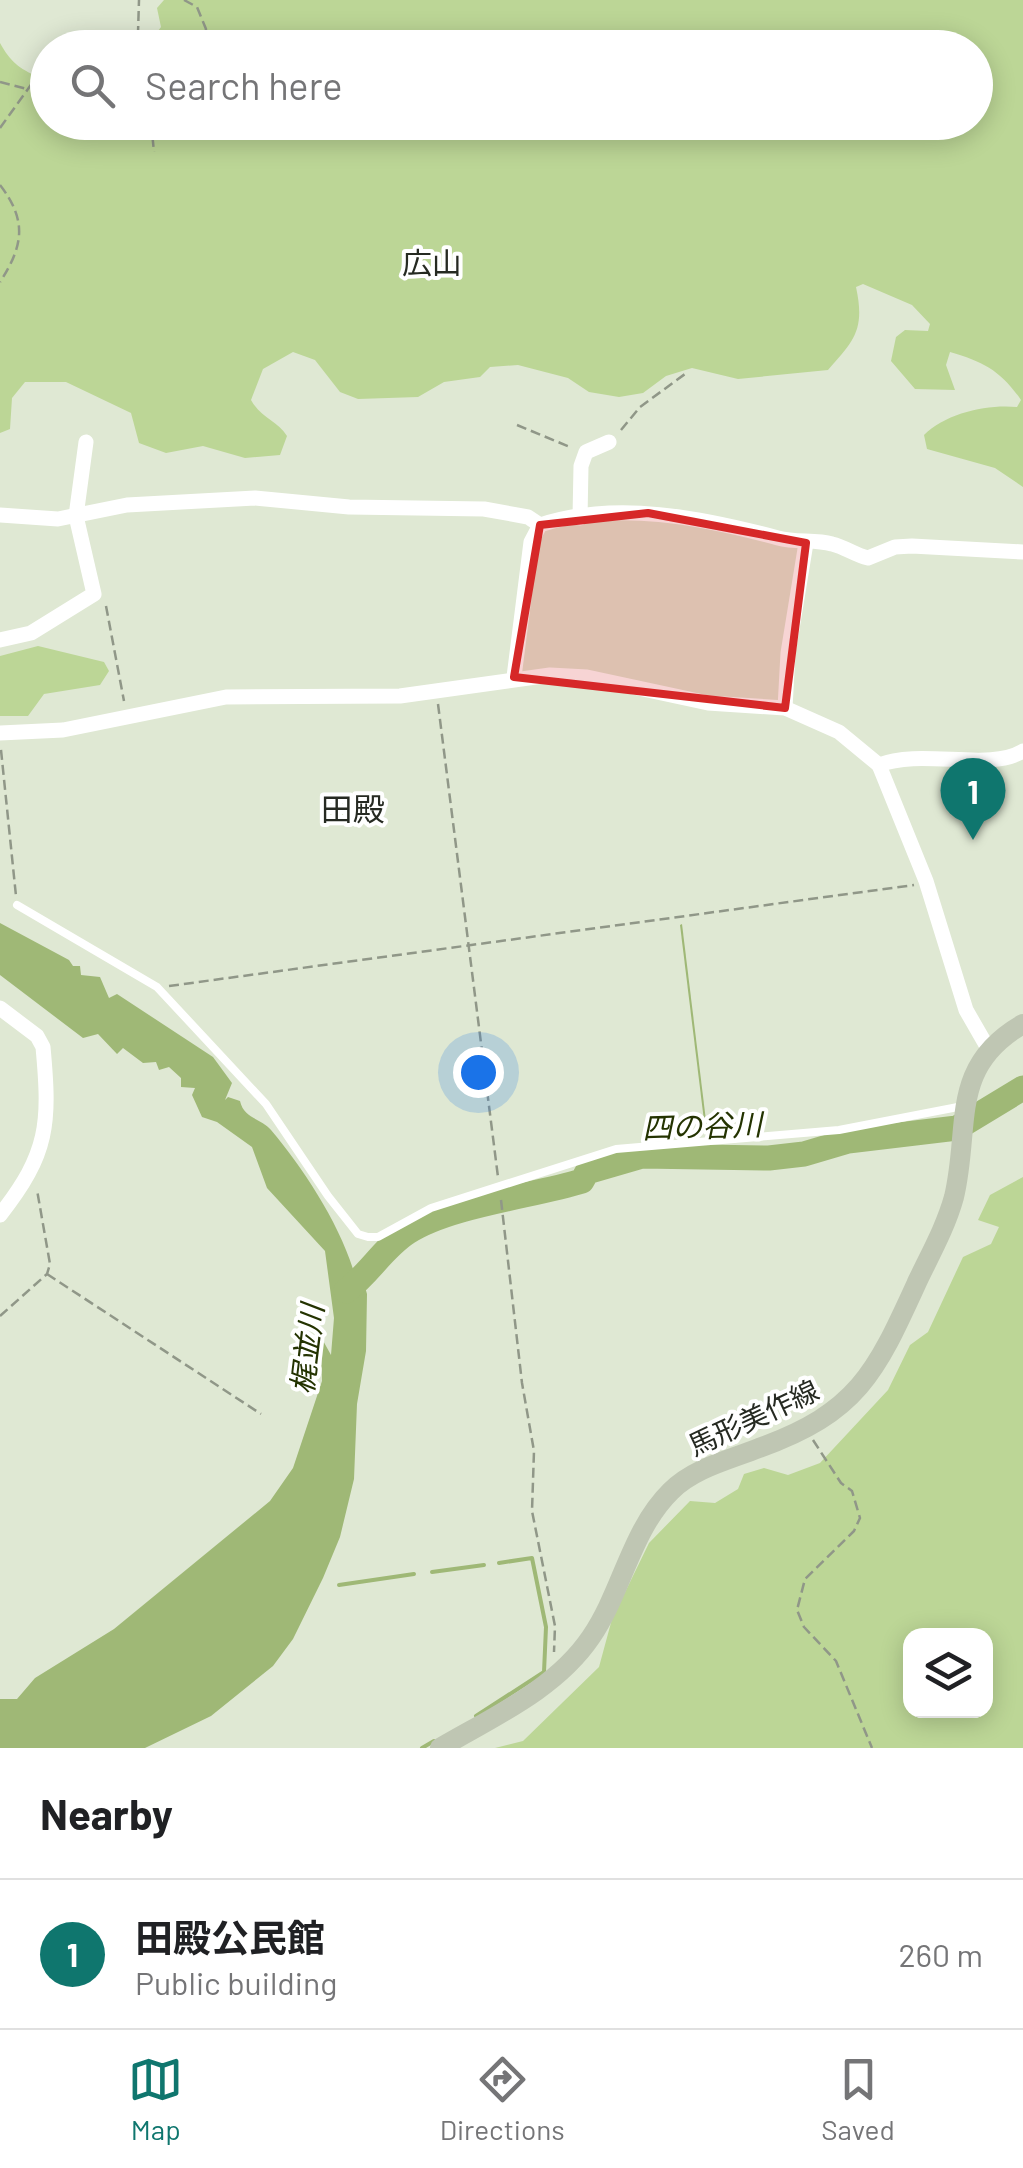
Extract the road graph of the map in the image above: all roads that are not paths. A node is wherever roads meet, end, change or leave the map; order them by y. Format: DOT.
graph roads {
  1 [pos="86,442"];
  2 [pos="609,442"];
  3 [pos="0,516"];
  4 [pos="76,516"];
  5 [pos="580,518"];
  6 [pos="540,525"];
  7 [pos="806,543"];
  8 [pos="1023,552"];
  9 [pos="0,640"];
  10 [pos="514,677"];
  11 [pos="785,708"];
  12 [pos="1,733"];
  13 [pos="1023,751"];
  14 [pos="879,765"];
  15 [pos="17,905"];
  16 [pos="0,1008"];
  17 [pos="1023,1024"];
  18 [pos="989,1050"];
  19 [pos="963,1108"];
  20 [pos="0,1215"];
  21 [pos="440,1748"];
  1 -- 4 [label="street"];
  2 -- 5 [label="street"];
  3 -- 4 [label="street"];
  4 -- 6 [label="street"];
  4 -- 9 [label="street"];
  5 -- 6 [label="street"];
  5 -- 7 [label="street"];
  6 -- 10 [label="street"];
  7 -- 8 [label="street"];
  7 -- 11 [label="street"];
  10 -- 11 [label="street"];
  10 -- 12 [label="street"];
  11 -- 14 [label="street"];
  13 -- 14 [label="street"];
  14 -- 18 [label="street"];
  15 -- 19 [label="lane"];
  16 -- 20 [label="street"];
  17 -- 18 [label="main road, 馬形美作線"];
  18 -- 19 [label="main road, 馬形美作線"];
  19 -- 21 [label="main road, 馬形美作線"];
}
